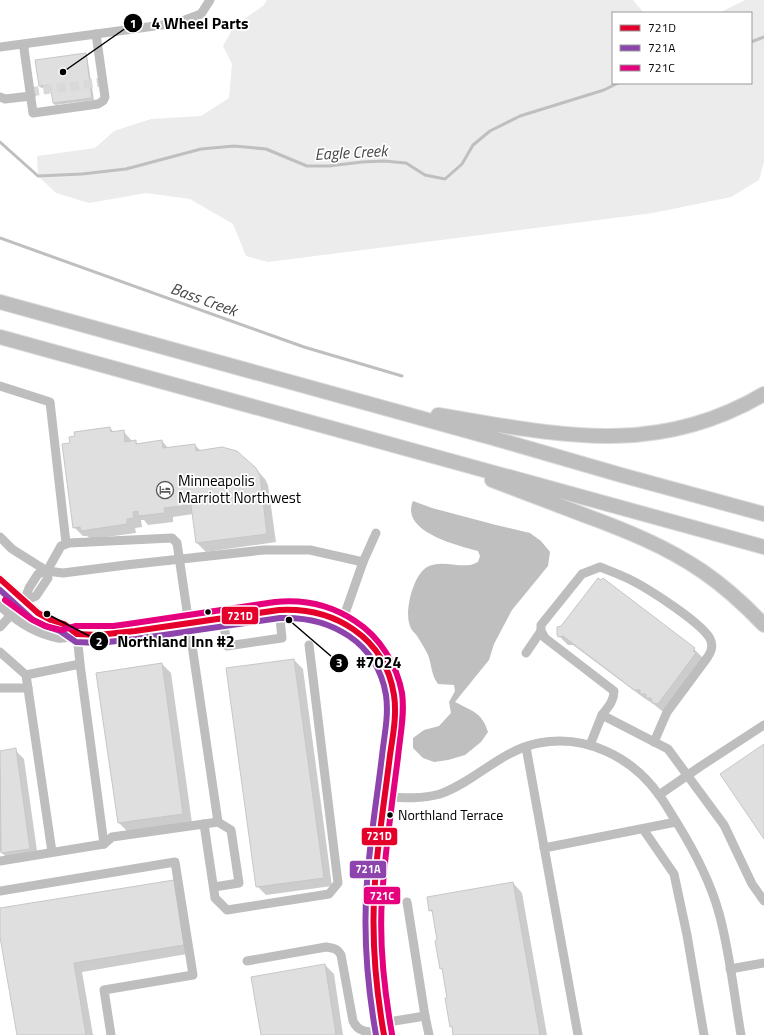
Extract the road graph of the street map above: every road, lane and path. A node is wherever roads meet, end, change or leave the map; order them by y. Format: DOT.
graph roads {
  1 [pos="210,0"];
  2 [pos="96,34"];
  3 [pos="25,44"];
  4 [pos="0,47"];
  5 [pos="31,96"];
  6 [pos="0,97"];
  7 [pos="0,302"];
  8 [pos="1,337"];
  9 [pos="0,386"];
  10 [pos="764,394"];
  11 [pos="360,402"];
  12 [pos="406,448"];
  13 [pos="764,514"];
  14 [pos="376,533"];
  15 [pos="0,537"];
  16 [pos="66,544"];
  17 [pos="764,547"];
  18 [pos="179,560"];
  19 [pos="363,562"];
  20 [pos="47,571"];
  21 [pos="0,579"];
  22 [pos="24,601"];
  23 [pos="0,606"];
  24 [pos="279,610"];
  25 [pos="11,616"];
  26 [pos="223,618"];
  27 [pos="342,622"];
  28 [pos="189,623"];
  29 [pos="764,625"];
  30 [pos="0,627"];
  31 [pos="541,631"];
  32 [pos="77,634"];
  33 [pos="309,645"];
  34 [pos="0,652"];
  35 [pos="526,654"];
  36 [pos="80,664"];
  37 [pos="26,675"];
  38 [pos="0,688"];
  39 [pos="28,688"];
  40 [pos="602,715"];
  41 [pos="764,725"];
  42 [pos="654,742"];
  43 [pos="590,745"];
  44 [pos="526,747"];
  45 [pos="687,776"];
  46 [pos="659,795"];
  47 [pos="386,797"];
  48 [pos="218,822"];
  49 [pos="676,822"];
  50 [pos="204,824"];
  51 [pos="643,829"];
  52 [pos="104,844"];
  53 [pos="544,848"];
  54 [pos="52,852"];
  55 [pos="0,861"];
  56 [pos="214,887"];
  57 [pos="0,891"];
  58 [pos="764,901"];
  59 [pos="408,902"];
  60 [pos="247,961"];
  61 [pos="764,963"];
  62 [pos="730,969"];
  63 [pos="426,1016"];
  64 [pos="383,1030"];
  65 [pos="111,1035"];
  66 [pos="429,1035"];
  67 [pos="578,1035"];
  68 [pos="704,1035"];
  69 [pos="741,1035"];
  1 -- 2 [label="street"];
  2 -- 3 [label="street"];
  2 -- 5 [label="street"];
  3 -- 4 [label="street"];
  3 -- 5 [label="street"];
  5 -- 6 [label="street"];
  7 -- 11 [label="highway"];
  8 -- 12 [label="highway"];
  9 -- 16 [label="street"];
  10 -- 11 [label="highway"];
  11 -- 13 [label="highway"];
  12 -- 17 [label="highway"];
  12 -- 29 [label="highway"];
  14 -- 19 [label="street"];
  15 -- 20 [label="street"];
  16 -- 18 [label="street"];
  16 -- 20 [label="street"];
  18 -- 19 [label="street"];
  18 -- 20 [label="street"];
  18 -- 28 [label="street"];
  19 -- 27 [label="street"];
  20 -- 22 [label="street"];
  21 -- 22 [label="street"];
  22 -- 25 [label="street"];
  22 -- 32 [label="street"];
  23 -- 25 [label="street"];
  24 -- 26 [label="street"];
  24 -- 26 [label="street"];
  24 -- 27 [label="street"];
  25 -- 30 [label="street"];
  25 -- 32 [label="street"];
  26 -- 28 [label="street"];
  27 -- 47 [label="street"];
  28 -- 32 [label="street"];
  28 -- 48 [label="street"];
  31 -- 35 [label="street"];
  31 -- 40 [label="street"];
  31 -- 42 [label="street"];
  32 -- 36 [label="street"];
  33 -- 56 [label="street"];
  34 -- 37 [label="street"];
  36 -- 37 [label="street"];
  36 -- 52 [label="street"];
  37 -- 39 [label="street"];
  38 -- 39 [label="street"];
  39 -- 54 [label="street"];
  40 -- 42 [label="street"];
  40 -- 43 [label="street"];
  41 -- 45 [label="street"];
  42 -- 45 [label="street"];
  43 -- 44 [label="street"];
  43 -- 46 [label="street"];
  44 -- 47 [label="street"];
  44 -- 53 [label="street"];
  45 -- 46 [label="street"];
  45 -- 58 [label="street"];
  46 -- 49 [label="street"];
  47 -- 64 [label="street"];
  48 -- 50 [label="street"];
  48 -- 56 [label="street"];
  49 -- 51 [label="street"];
  49 -- 62 [label="street"];
  50 -- 52 [label="street"];
  50 -- 56 [label="street"];
  51 -- 53 [label="street"];
  51 -- 68 [label="street"];
  52 -- 54 [label="street"];
  53 -- 67 [label="street"];
  54 -- 55 [label="street"];
  57 -- 65 [label="street"];
  59 -- 63 [label="street"];
  60 -- 64 [label="street"];
  61 -- 62 [label="street"];
  62 -- 69 [label="street"];
  63 -- 64 [label="street"];
  63 -- 66 [label="street"];
}
